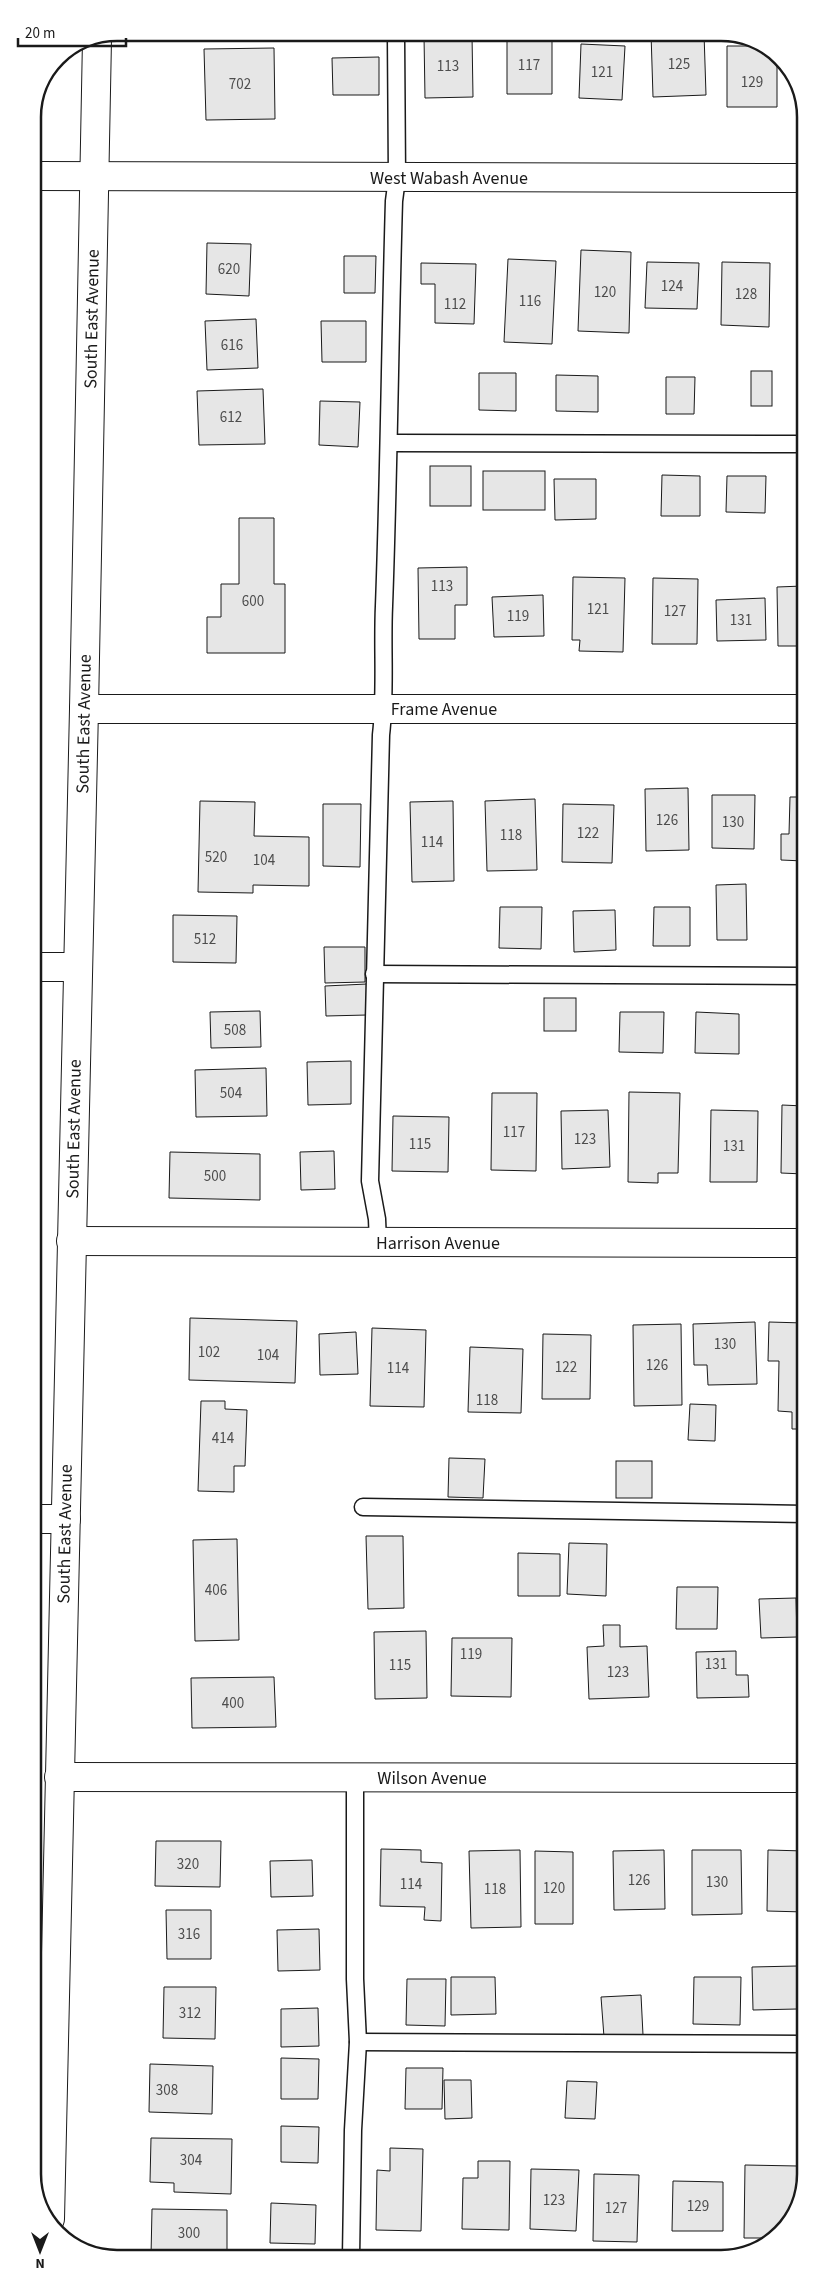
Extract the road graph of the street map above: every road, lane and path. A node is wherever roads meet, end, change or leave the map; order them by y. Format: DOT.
graph roads {
  1 [pos="396,41"];
  2 [pos="97,44"];
  3 [pos="95,175"];
  4 [pos="41,176"];
  5 [pos="397,178"];
  6 [pos="797,178"];
  7 [pos="390,443"];
  8 [pos="797,444"];
  9 [pos="84,710"];
  10 [pos="384,710"];
  11 [pos="797,710"];
  12 [pos="41,967"];
  13 [pos="77,967"];
  14 [pos="374,974"];
  15 [pos="797,976"];
  16 [pos="71,1241"];
  17 [pos="378,1243"];
  18 [pos="797,1243"];
  19 [pos="363,1507"];
  20 [pos="797,1514"];
  21 [pos="41,1519"];
  22 [pos="66,1519"];
  23 [pos="59,1777"];
  24 [pos="355,1777"];
  25 [pos="797,1778"];
  26 [pos="358,2042"];
  27 [pos="797,2044"];
  28 [pos="44,2110"];
  29 [pos="49,2208"];
  30 [pos="351,2250"];
  1 -- 5 [label="lane"];
  2 -- 3 [label="street, South East Avenue"];
  3 -- 4 [label="street, West Wabash Avenue"];
  3 -- 5 [label="street, West Wabash Avenue"];
  3 -- 9 [label="street, South East Avenue"];
  5 -- 6 [label="street, West Wabash Avenue"];
  5 -- 7 [label="lane"];
  7 -- 8 [label="lane"];
  7 -- 10 [label="lane"];
  9 -- 10 [label="street, Frame Avenue"];
  9 -- 13 [label="street, South East Avenue"];
  10 -- 11 [label="street, Frame Avenue"];
  10 -- 14 [label="lane"];
  12 -- 13 [label="street"];
  13 -- 16 [label="street, South East Avenue"];
  14 -- 15 [label="lane"];
  14 -- 17 [label="lane"];
  16 -- 17 [label="street, Harrison Avenue"];
  16 -- 22 [label="street, South East Avenue"];
  17 -- 18 [label="street, Harrison Avenue"];
  19 -- 20 [label="lane"];
  21 -- 22 [label="street"];
  22 -- 23 [label="street, South East Avenue"];
  23 -- 24 [label="street, Wilson Avenue"];
  23 -- 28 [label="street, South East Avenue"];
  24 -- 25 [label="street, Wilson Avenue"];
  24 -- 26 [label="lane"];
  26 -- 27 [label="lane"];
  26 -- 30 [label="lane"];
  28 -- 29 [label="street, South East Avenue"];
}
